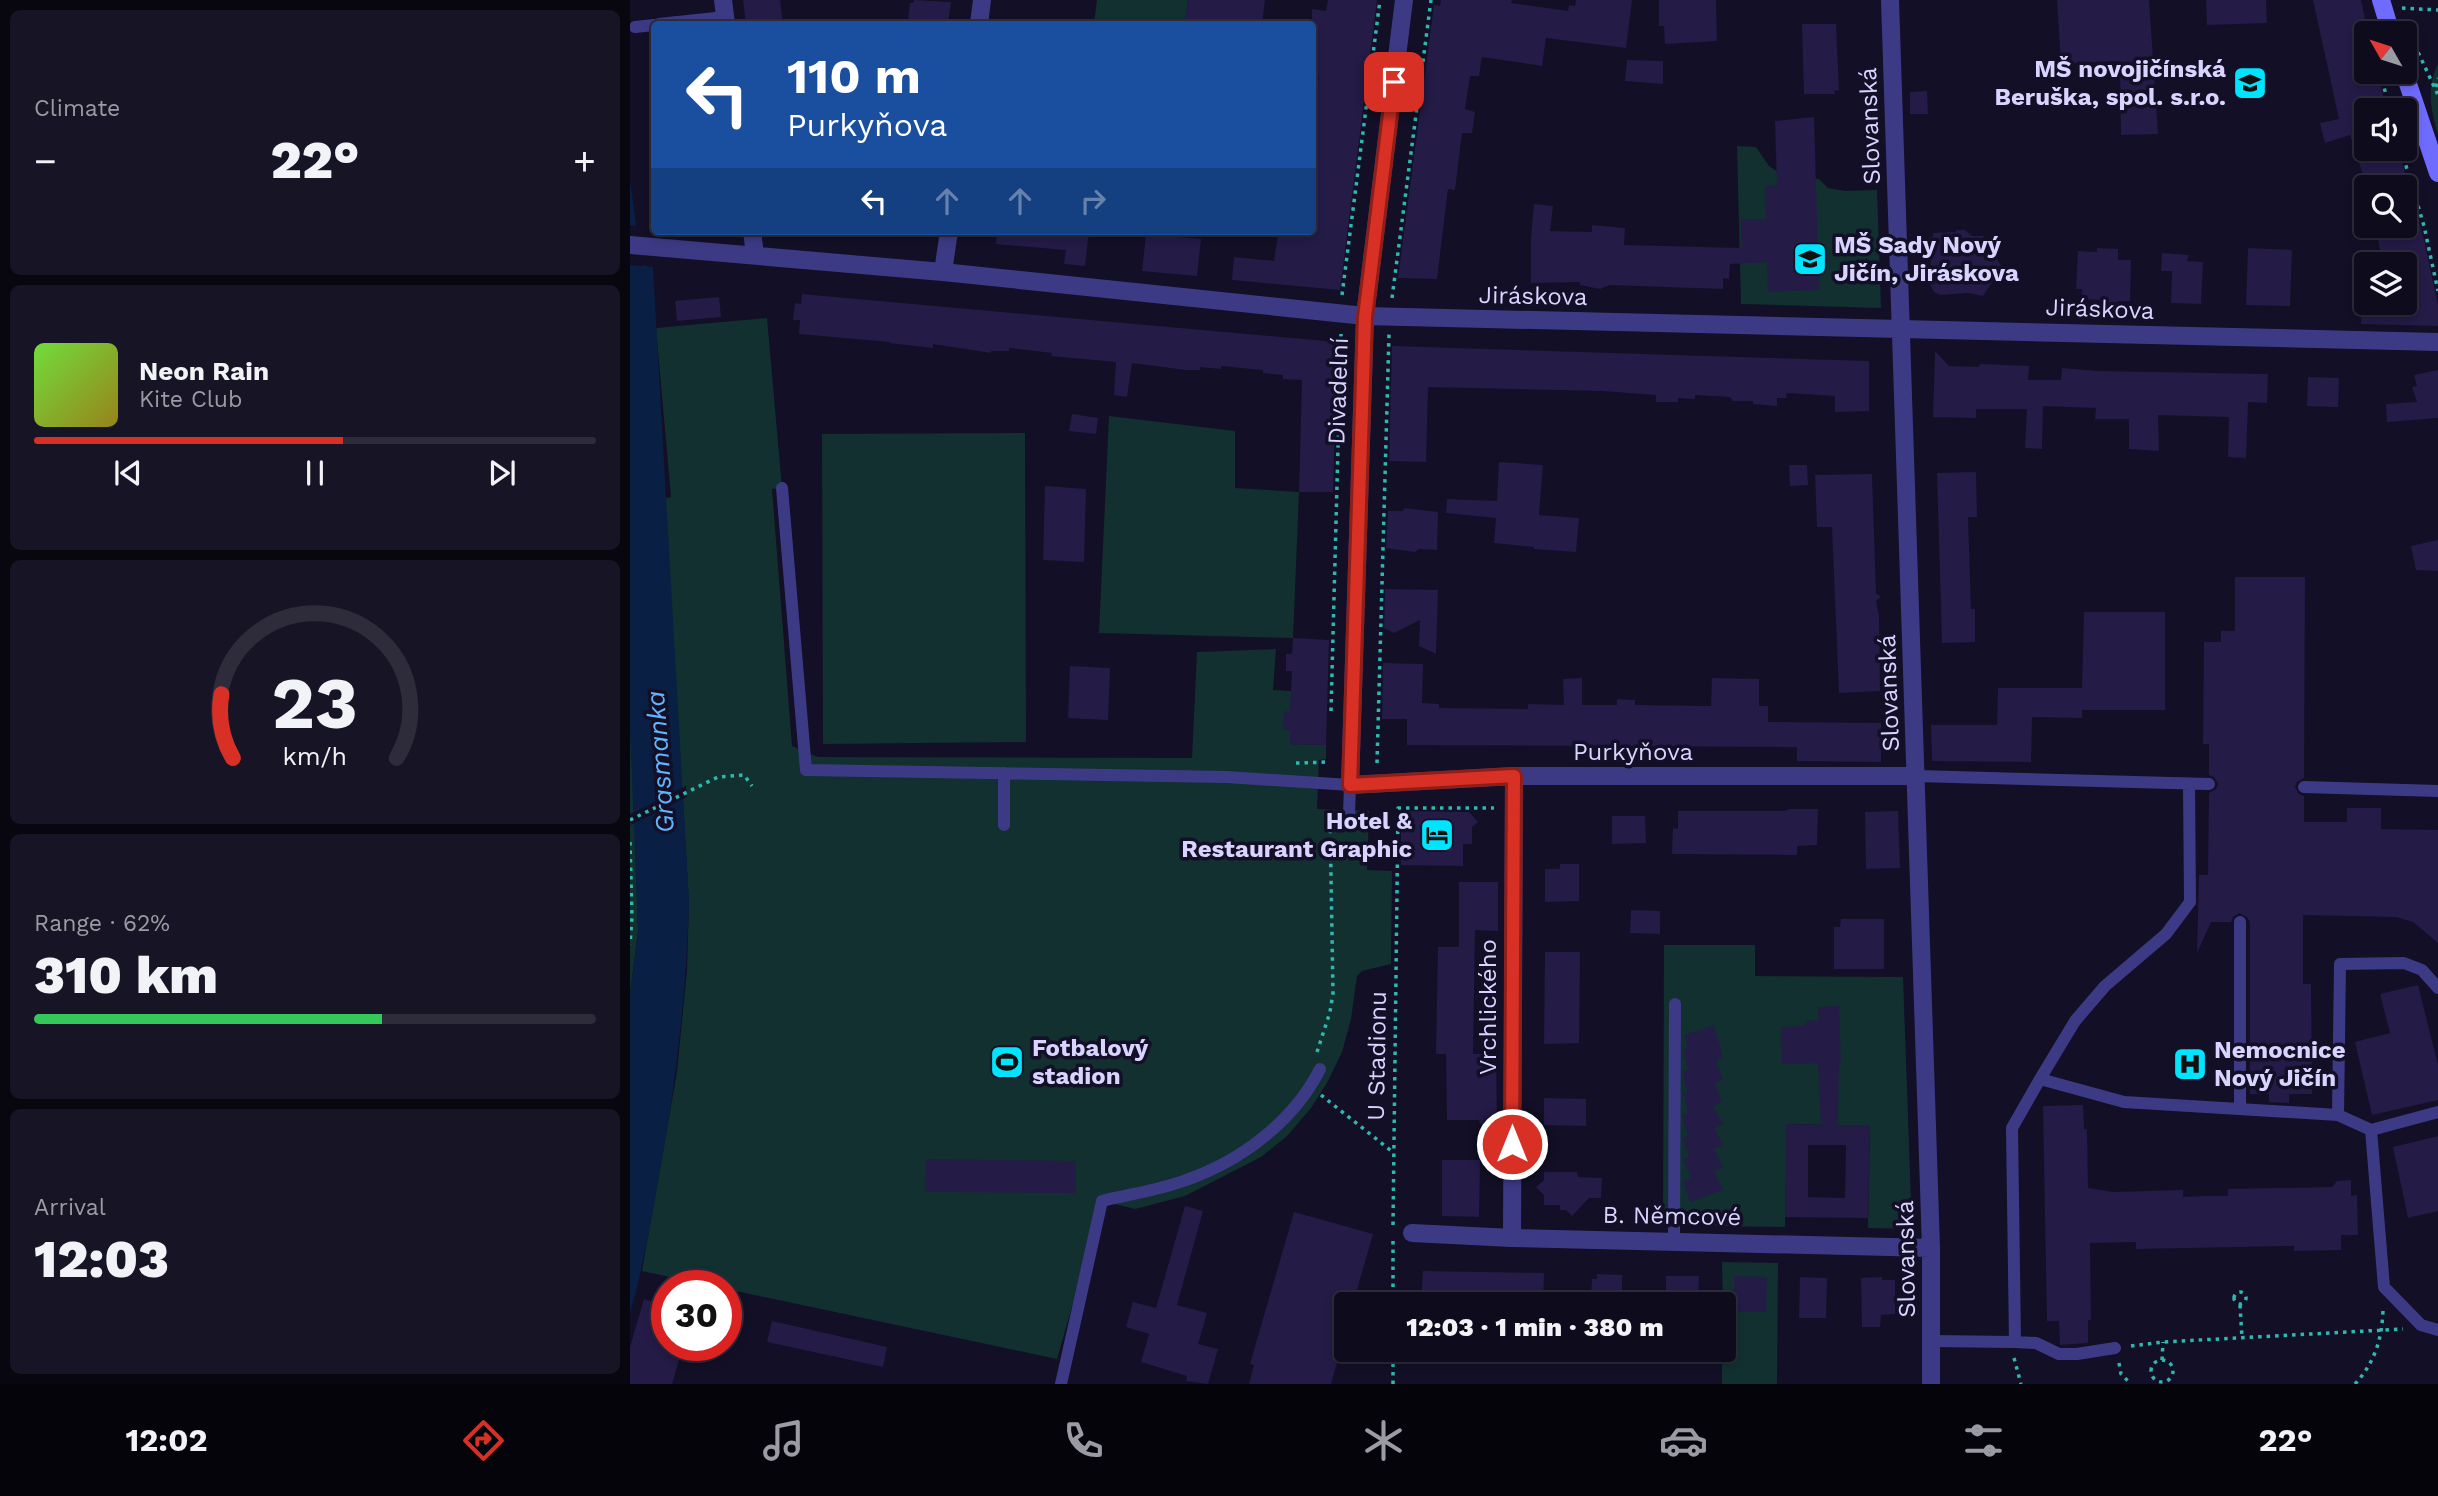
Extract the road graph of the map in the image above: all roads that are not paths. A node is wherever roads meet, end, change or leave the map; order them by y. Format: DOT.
graph roads {
  1 [pos="982,0"];
  2 [pos="1404,0"];
  3 [pos="1891,0"];
  4 [pos="2381,0"];
  5 [pos="725,14"];
  6 [pos="682,21"];
  7 [pos="979,21"];
  8 [pos="2395,21"];
  9 [pos="651,26"];
  10 [pos="635,27"];
  11 [pos="2408,84"];
  12 [pos="2438,173"];
  13 [pos="752,235"];
  14 [pos="948,235"];
  15 [pos="635,245"];
  16 [pos="755,255"];
  17 [pos="943,272"];
  18 [pos="1365,317"];
  19 [pos="1901,328"];
  20 [pos="2438,342"];
  21 [pos="782,488"];
  22 [pos="1004,773"];
  23 [pos="1514,776"];
  24 [pos="1917,776"];
  25 [pos="2189,784"];
  26 [pos="2209,784"];
  27 [pos="1350,785"];
  28 [pos="2304,787"];
  29 [pos="2438,791"];
  30 [pos="1349,814"];
  31 [pos="1004,825"];
  32 [pos="2240,922"];
  33 [pos="2438,988"];
  34 [pos="1675,1004"];
  35 [pos="1316,1064"];
  36 [pos="2040,1079"];
  37 [pos="2240,1109"];
  38 [pos="2438,1112"];
  39 [pos="2338,1115"];
  40 [pos="2371,1130"];
  41 [pos="1412,1233"];
  42 [pos="1511,1238"];
  43 [pos="1674,1240"];
  44 [pos="1931,1248"];
  45 [pos="2438,1330"];
  46 [pos="1931,1341"];
  47 [pos="2015,1342"];
  48 [pos="2115,1348"];
  49 [pos="1061,1384"];
  50 [pos="1931,1384"];
  1 -- 7 [label="street"];
  2 -- 18 [label="street, Divadelní"];
  3 -- 19 [label="street, Slovanská"];
  4 -- 8 [label="street"];
  5 -- 6 [label="lane"];
  9 -- 10 [label="lane"];
  11 -- 12 [label="street"];
  13 -- 16 [label="street"];
  14 -- 17 [label="street"];
  15 -- 16 [label="street, Jiráskova"];
  16 -- 17 [label="street, Jiráskova"];
  17 -- 18 [label="street, Jiráskova"];
  18 -- 19 [label="street, Jiráskova"];
  18 -- 27 [label="street, Divadelní"];
  19 -- 20 [label="street, Jiráskova"];
  19 -- 24 [label="street, Slovanská"];
  21 -- 22 [label="lane"];
  22 -- 27 [label="lane"];
  22 -- 31 [label="lane"];
  23 -- 24 [label="street, Purkyňova"];
  23 -- 27 [label="street, Purkyňova"];
  23 -- 42 [label="street, Vrchlického"];
  24 -- 25 [label="lane"];
  24 -- 44 [label="street, Slovanská"];
  25 -- 26 [label="lane"];
  25 -- 36 [label="lane"];
  27 -- 30 [label="lane"];
  28 -- 29 [label="lane"];
  32 -- 37 [label="lane"];
  33 -- 39 [label="lane"];
  34 -- 43 [label="lane"];
  35 -- 49 [label="lane"];
  36 -- 37 [label="lane"];
  36 -- 47 [label="lane"];
  37 -- 39 [label="lane"];
  38 -- 40 [label="lane"];
  39 -- 40 [label="lane"];
  40 -- 45 [label="lane"];
  41 -- 42 [label="street, B. Němcové"];
  42 -- 43 [label="street, B. Němcové"];
  43 -- 44 [label="street, B. Němcové"];
  44 -- 46 [label="street, Slovanská"];
  46 -- 47 [label="lane"];
  46 -- 50 [label="street, Slovanská"];
  47 -- 48 [label="lane"];
}
